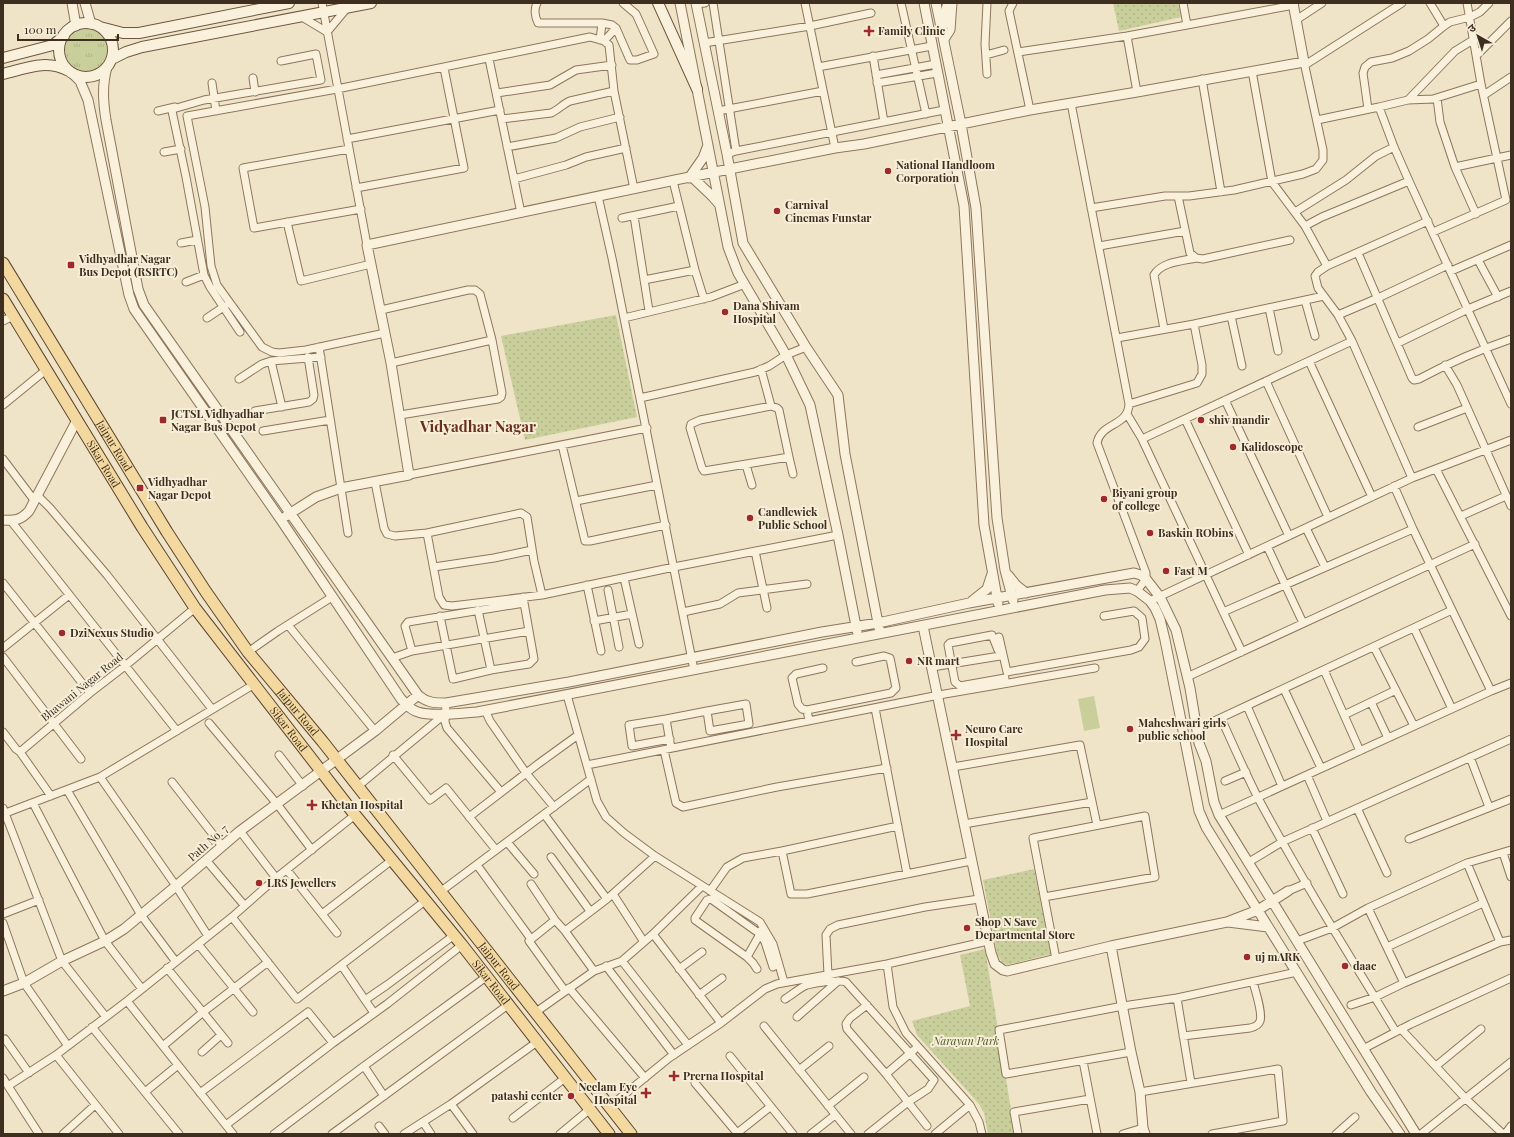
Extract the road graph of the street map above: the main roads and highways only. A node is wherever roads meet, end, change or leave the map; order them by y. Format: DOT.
graph roads {
  1 [pos="288,3"];
  2 [pos="370,3"];
  3 [pos="658,3"];
  4 [pos="948,3"];
  5 [pos="323,8"];
  6 [pos="95,25"];
  7 [pos="65,35"];
  8 [pos="943,36"];
  9 [pos="3,58"];
  10 [pos="109,63"];
  11 [pos="71,72"];
  12 [pos="3,74"];
  13 [pos="697,89"];
  14 [pos="3,263"];
  15 [pos="3,299"];
  16 [pos="609,1134"];
  17 [pos="631,1134"];
  1 -- 6 [label="main road"];
  2 -- 5 [label="main road"];
  3 -- 13 [label="main road"];
  4 -- 8 [label="main road"];
  5 -- 10 [label="main road"];
  6 -- 7 [label="main road"];
  6 -- 10 [label="main road"];
  7 -- 9 [label="main road"];
  7 -- 11 [label="main road"];
  10 -- 11 [label="main road"];
  11 -- 12 [label="main road"];
  14 -- 17 [label="main road, Jaipur Road"];
  15 -- 16 [label="main road, Sikar Road"];
}
